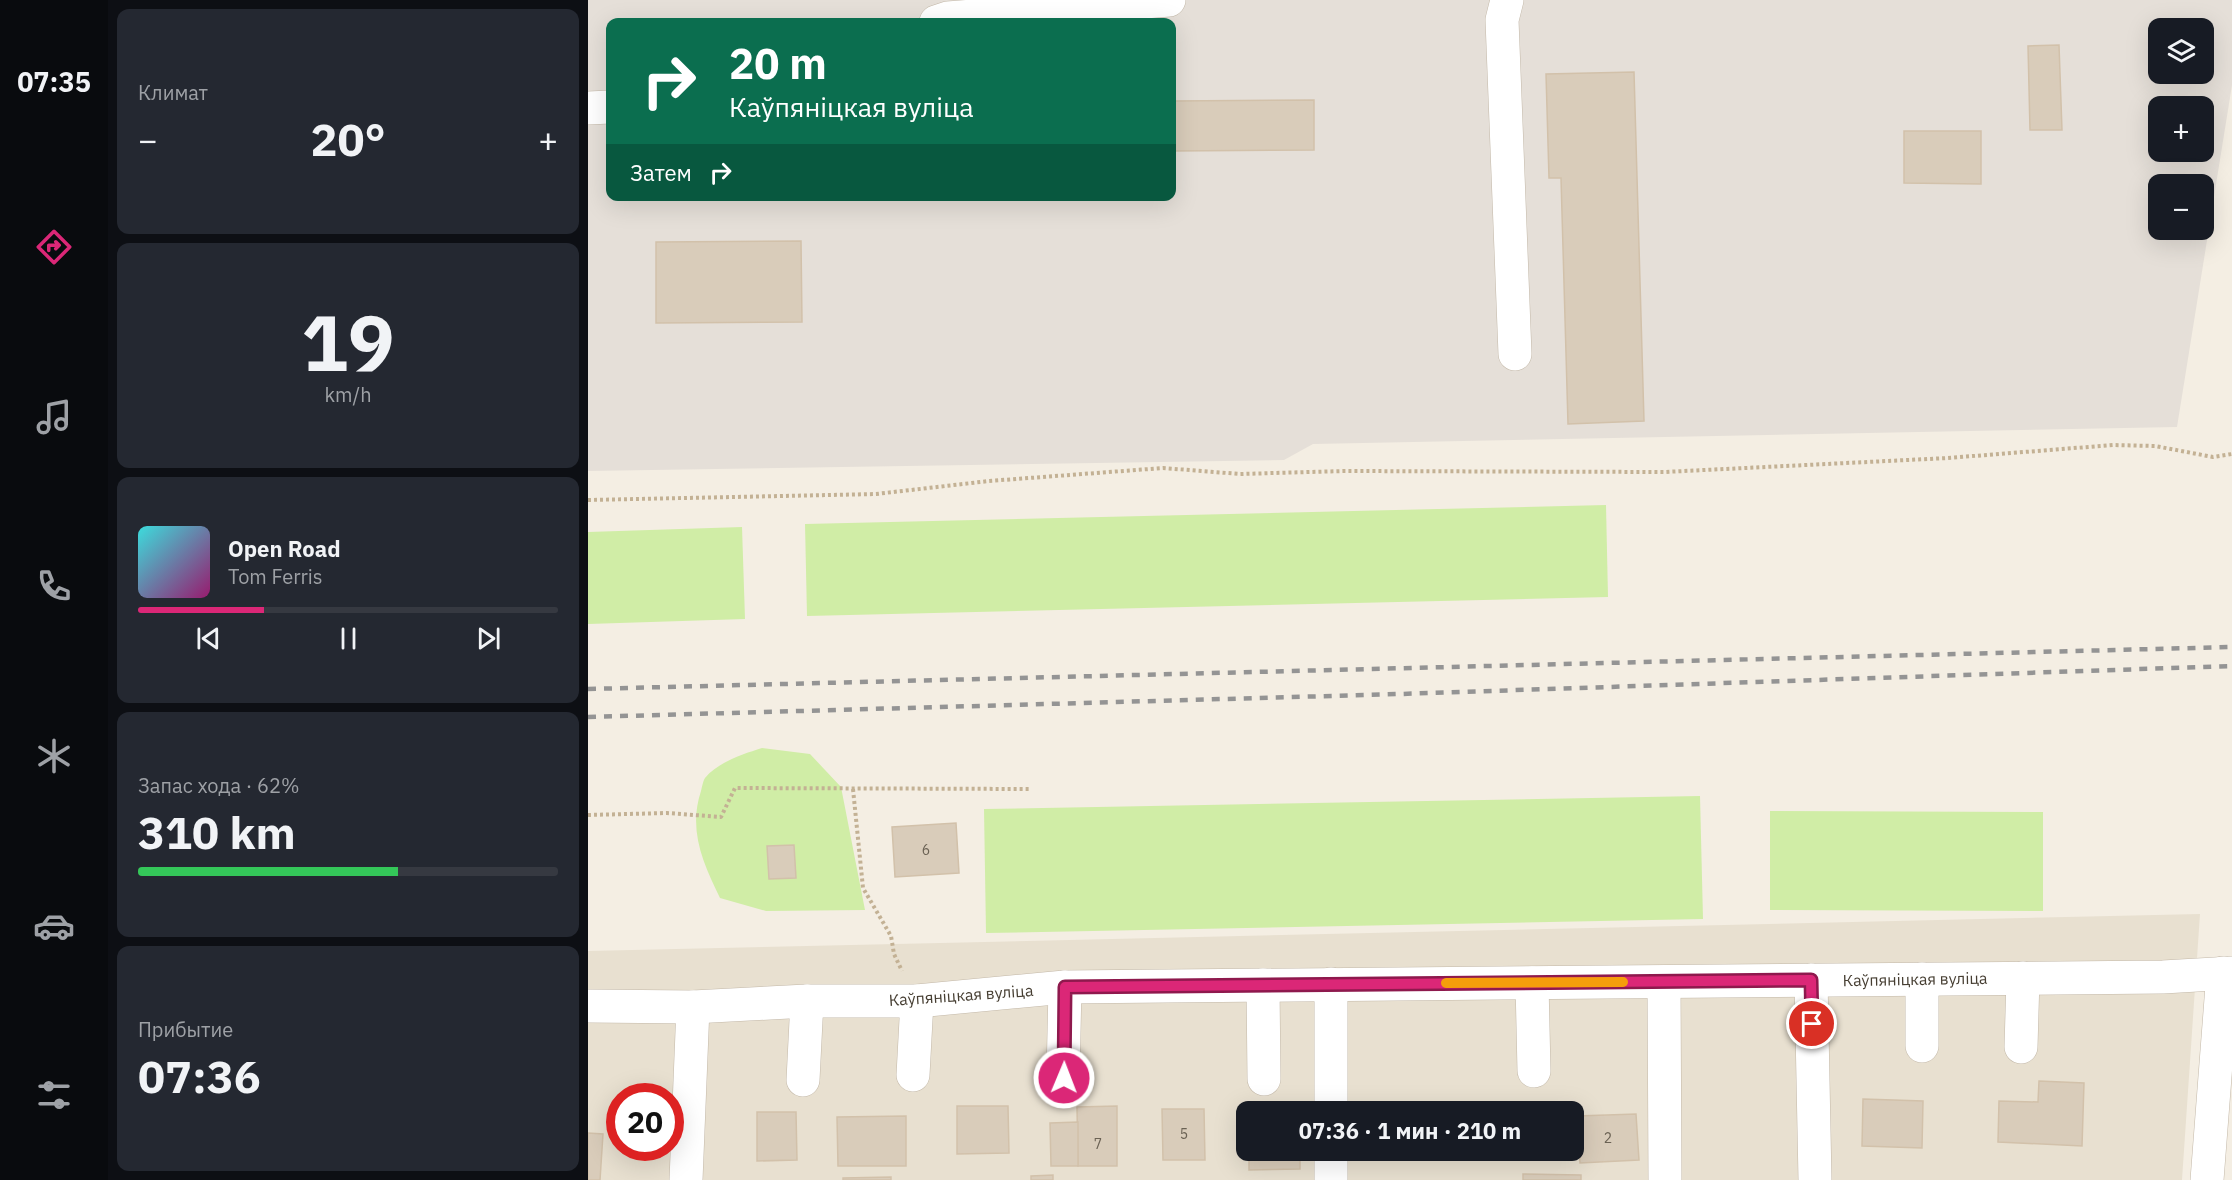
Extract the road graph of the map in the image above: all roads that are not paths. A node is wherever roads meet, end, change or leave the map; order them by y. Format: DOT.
graph roads {
  1 [pos="1168,0"];
  2 [pos="1507,0"];
  3 [pos="948,18"];
  4 [pos="606,107"];
  5 [pos="588,108"];
  6 [pos="1515,354"];
  7 [pos="2228,973"];
  8 [pos="2023,978"];
  9 [pos="1922,979"];
  10 [pos="1811,980"];
  11 [pos="1664,982"];
  12 [pos="1532,983"];
  13 [pos="1331,984"];
  14 [pos="1263,985"];
  15 [pos="1065,987"];
  16 [pos="807,1001"];
  17 [pos="918,1001"];
  18 [pos="588,1005"];
  19 [pos="693,1007"];
  20 [pos="1922,1046"];
  21 [pos="2021,1047"];
  22 [pos="1534,1071"];
  23 [pos="913,1075"];
  24 [pos="1064,1078"];
  25 [pos="1264,1079"];
  26 [pos="803,1080"];
  27 [pos="1331,1101"];
  28 [pos="1331,1161"];
  29 [pos="686,1180"];
  30 [pos="1331,1180"];
  31 [pos="1665,1180"];
  32 [pos="1815,1180"];
  33 [pos="2207,1180"];
  1 -- 3 [label="street"];
  2 -- 6 [label="street"];
  4 -- 5 [label="street"];
  7 -- 8 [label="street, Каўпяніцкая вуліца"];
  7 -- 33 [label="street"];
  8 -- 9 [label="street, Каўпяніцкая вуліца"];
  8 -- 21 [label="street"];
  9 -- 10 [label="street, Каўпяніцкая вуліца"];
  9 -- 20 [label="street"];
  10 -- 11 [label="street, Каўпяніцкая вуліца"];
  10 -- 32 [label="street"];
  11 -- 12 [label="street, Каўпяніцкая вуліца"];
  11 -- 31 [label="street"];
  12 -- 13 [label="street, Каўпяніцкая вуліца"];
  12 -- 22 [label="street"];
  13 -- 14 [label="street, Каўпяніцкая вуліца"];
  13 -- 27 [label="street"];
  14 -- 15 [label="street, Каўпяніцкая вуліца"];
  14 -- 25 [label="street"];
  15 -- 17 [label="street, Каўпяніцкая вуліца"];
  15 -- 24 [label="street"];
  16 -- 17 [label="street, Каўпяніцкая вуліца"];
  16 -- 19 [label="street, Каўпяніцкая вуліца"];
  16 -- 26 [label="street"];
  17 -- 23 [label="street"];
  18 -- 19 [label="street, Каўпяніцкая вуліца"];
  19 -- 29 [label="street"];
  28 -- 30 [label="street"];
}
